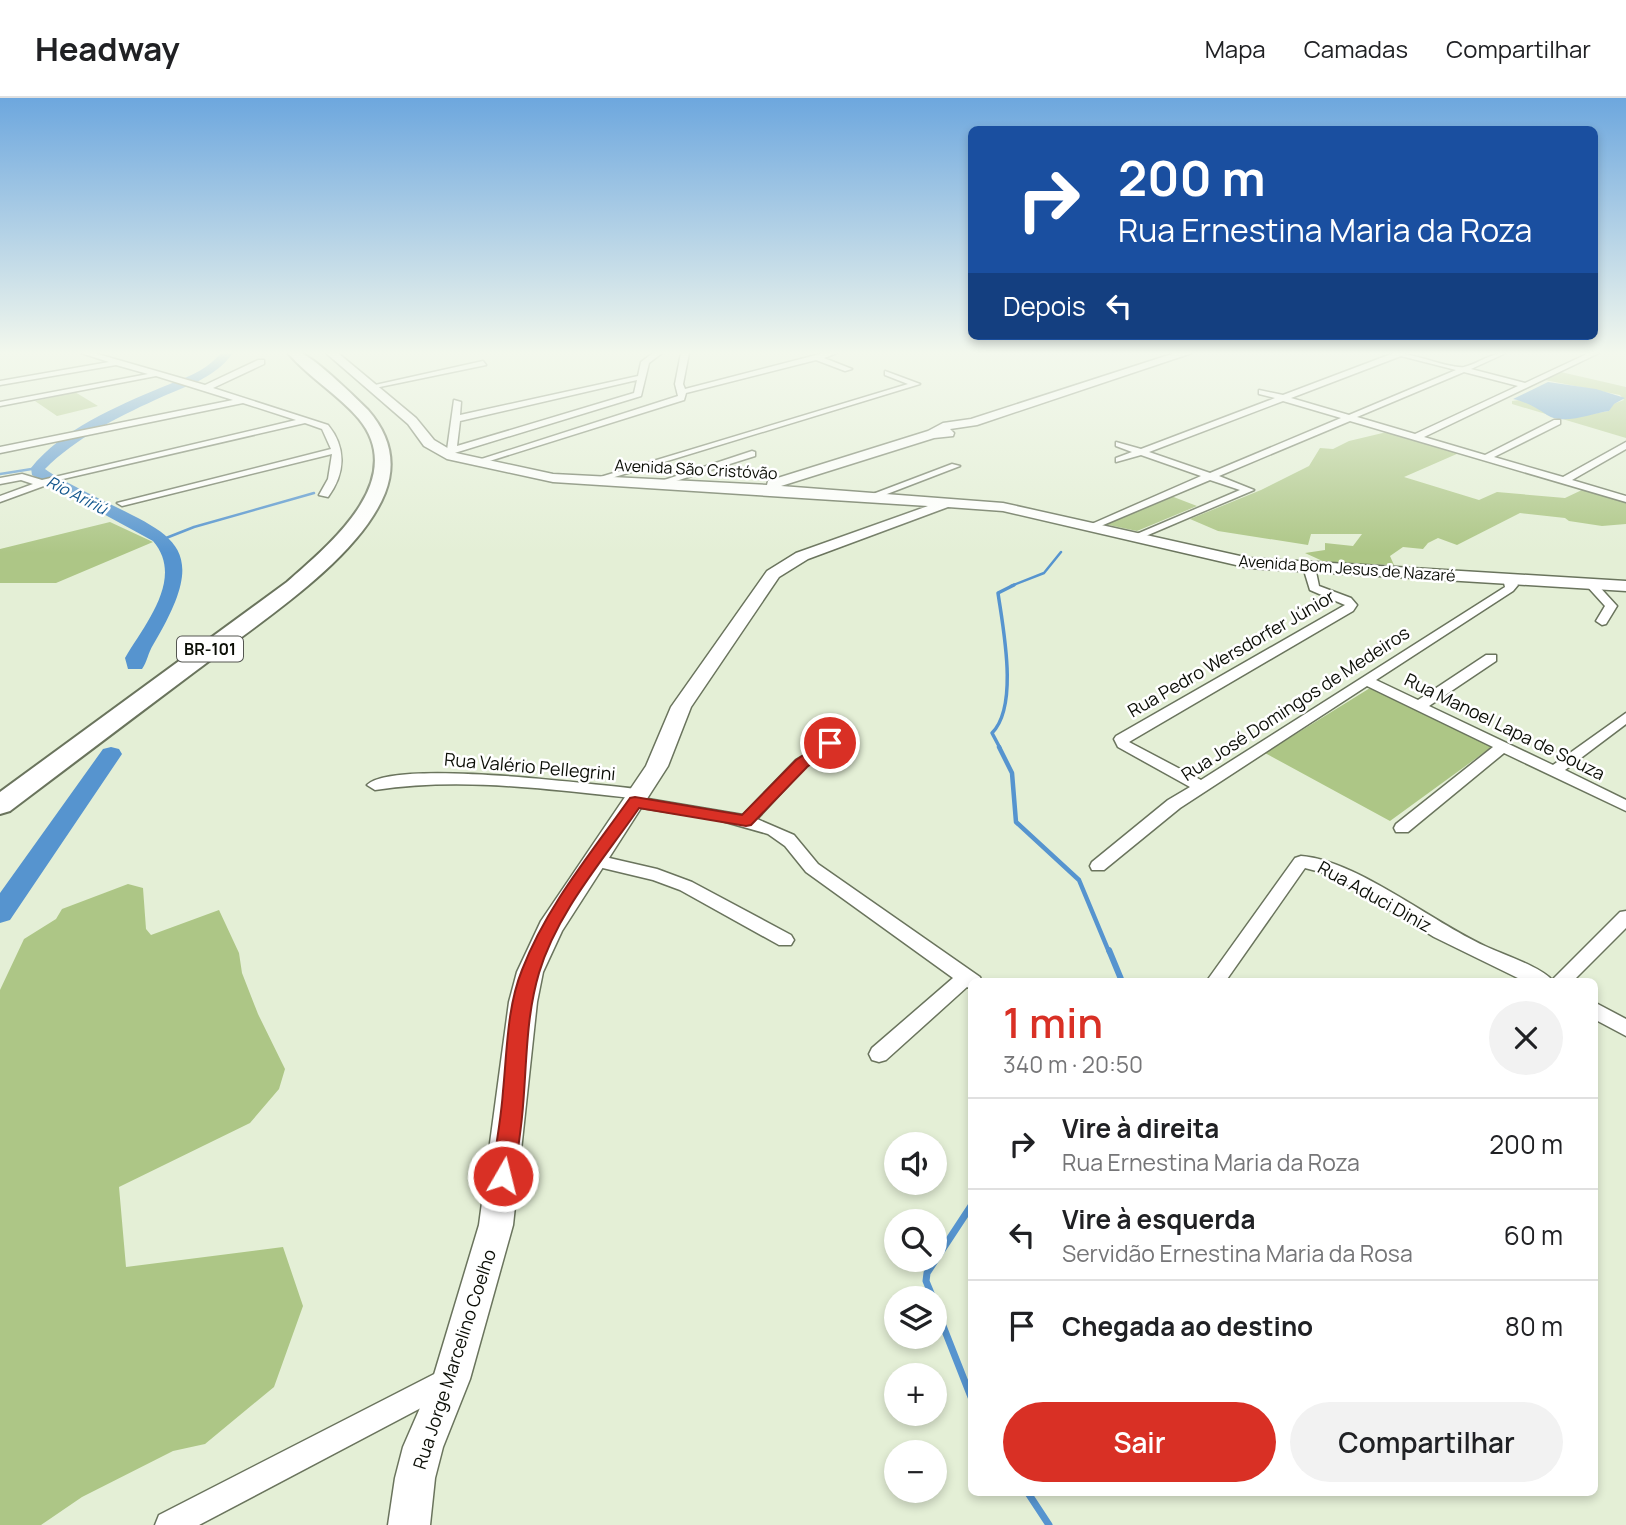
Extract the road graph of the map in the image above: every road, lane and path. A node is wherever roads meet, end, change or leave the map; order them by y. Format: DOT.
graph roads {
  1 [pos="456,419"];
  2 [pos="149,420"];
  3 [pos="303,420"];
  4 [pos="349,420"];
  5 [pos="365,420"];
  6 [pos="410,420"];
  7 [pos="556,420"];
  8 [pos="613,420"];
  9 [pos="797,420"];
  10 [pos="981,420"];
  11 [pos="1227,420"];
  12 [pos="1346,420"];
  13 [pos="1356,420"];
  14 [pos="1454,420"];
  15 [pos="307,421"];
  16 [pos="1558,422"];
  17 [pos="518,431"];
  18 [pos="1416,437"];
  19 [pos="542,442"];
  20 [pos="1119,444"];
  21 [pos="1626,445"];
  22 [pos="0,450"];
  23 [pos="337,450"];
  24 [pos="448,452"];
  25 [pos="1142,452"];
  26 [pos="752,454"];
  27 [pos="1486,458"];
  28 [pos="1119,460"];
  29 [pos="477,462"];
  30 [pos="955,466"];
  31 [pos="1210,476"];
  32 [pos="0,481"];
  33 [pos="592,481"];
  34 [pos="1564,481"];
  35 [pos="43,482"];
  36 [pos="657,484"];
  37 [pos="790,485"];
  38 [pos="324,495"];
  39 [pos="870,497"];
  40 [pos="0,499"];
  41 [pos="1626,499"];
  42 [pos="122,503"];
  43 [pos="948,503"];
  44 [pos="1092,526"];
  45 [pos="1136,537"];
  46 [pos="1309,567"];
  47 [pos="1509,579"];
  48 [pos="1591,584"];
  49 [pos="1626,586"];
  50 [pos="1602,621"];
  51 [pos="1490,658"];
  52 [pos="1367,681"];
  53 [pos="1419,706"];
  54 [pos="1626,717"];
  55 [pos="846,734"];
  56 [pos="1502,747"];
  57 [pos="1553,772"];
  58 [pos="376,785"];
  59 [pos="0,786"];
  60 [pos="1200,786"];
  61 [pos="637,798"];
  62 [pos="0,805"];
  63 [pos="1626,806"];
  64 [pos="746,821"];
  65 [pos="1402,828"];
  66 [pos="592,860"];
  67 [pos="1098,866"];
  68 [pos="1626,917"];
  69 [pos="785,940"];
  70 [pos="969,978"];
  71 [pos="1217,978"];
  72 [pos="1535,978"];
  73 [pos="1564,978"];
  74 [pos="968,981"];
  75 [pos="1598,1012"];
  76 [pos="1626,1028"];
  77 [pos="879,1054"];
  78 [pos="451,1379"];
  79 [pos="402,1521"];
  80 [pos="169,1525"];
  1 -- 24 [label="street"];
  2 -- 22 [label="street"];
  3 -- 15 [label="street"];
  4 -- 59 [label="highway, BR-101"];
  5 -- 62 [label="highway, BR-101"];
  6 -- 24 [label="main road"];
  7 -- 17 [label="street"];
  8 -- 19 [label="street"];
  9 -- 33 [label="street"];
  10 -- 37 [label="main road, Avenida São Cristóvão"];
  11 -- 25 [label="street"];
  12 -- 31 [label="street"];
  13 -- 18 [label="street"];
  14 -- 18 [label="street"];
  15 -- 23 [label="street"];
  15 -- 35 [label="street"];
  16 -- 27 [label="street"];
  17 -- 19 [label="street"];
  17 -- 24 [label="street"];
  18 -- 27 [label="street"];
  19 -- 29 [label="street"];
  20 -- 25 [label="street"];
  21 -- 34 [label="street"];
  23 -- 38 [label="street"];
  23 -- 42 [label="street"];
  24 -- 29 [label="main road, Avenida São Cristóvão"];
  25 -- 28 [label="street"];
  25 -- 31 [label="street"];
  26 -- 36 [label="street"];
  27 -- 34 [label="street"];
  29 -- 33 [label="main road, Avenida São Cristóvão"];
  30 -- 39 [label="street"];
  31 -- 44 [label="street"];
  31 -- 45 [label="street"];
  32 -- 35 [label="street"];
  33 -- 36 [label="main road, Avenida São Cristóvão"];
  34 -- 41 [label="street"];
  35 -- 40 [label="street"];
  36 -- 37 [label="main road, Avenida São Cristóvão"];
  37 -- 39 [label="main road, Avenida São Cristóvão"];
  39 -- 43 [label="main road, Avenida São Cristóvão"];
  43 -- 44 [label="main road, Avenida Bom Jesus de Nazaré"];
  43 -- 61 [label="main road, Rua Jorge Marcelino Coelho"];
  44 -- 45 [label="main road, Avenida Bom Jesus de Nazaré"];
  45 -- 46 [label="main road, Avenida Bom Jesus de Nazaré"];
  46 -- 47 [label="main road, Avenida Bom Jesus de Nazaré"];
  46 -- 60 [label="street, Rua Pedro Wersdorfer Júnior"];
  47 -- 48 [label="main road, Avenida Bom Jesus de Nazaré"];
  47 -- 52 [label="street, Rua José Domingos de Medeiros"];
  48 -- 49 [label="main road, Avenida Bom Jesus de Nazaré"];
  48 -- 50 [label="street"];
  51 -- 53 [label="street"];
  52 -- 53 [label="street, Rua Manoel Lapa de Souza"];
  52 -- 60 [label="street, Rua José Domingos de Medeiros"];
  53 -- 56 [label="street, Rua Manoel Lapa de Souza"];
  54 -- 57 [label="street"];
  55 -- 64 [label="street"];
  56 -- 57 [label="street, Rua Manoel Lapa de Souza"];
  56 -- 65 [label="street"];
  57 -- 63 [label="street, Rua Manoel Lapa de Souza"];
  58 -- 61 [label="street, Rua Valério Pellegrini"];
  60 -- 67 [label="street, Rua José Domingos de Medeiros"];
  61 -- 64 [label="street, Rua Valério Pellegrini"];
  61 -- 66 [label="main road, Rua Jorge Marcelino Coelho"];
  64 -- 70 [label="street, Rua Valério Pellegrini"];
  66 -- 69 [label="street"];
  66 -- 78 [label="main road, Rua Jorge Marcelino Coelho"];
  68 -- 73 [label="street"];
  71 -- 72 [label="street, Rua Aduci Diniz"];
  74 -- 77 [label="street"];
  75 -- 76 [label="street"];
  78 -- 79 [label="main road, Rua Jorge Marcelino Coelho"];
  78 -- 80 [label="street"];
}
